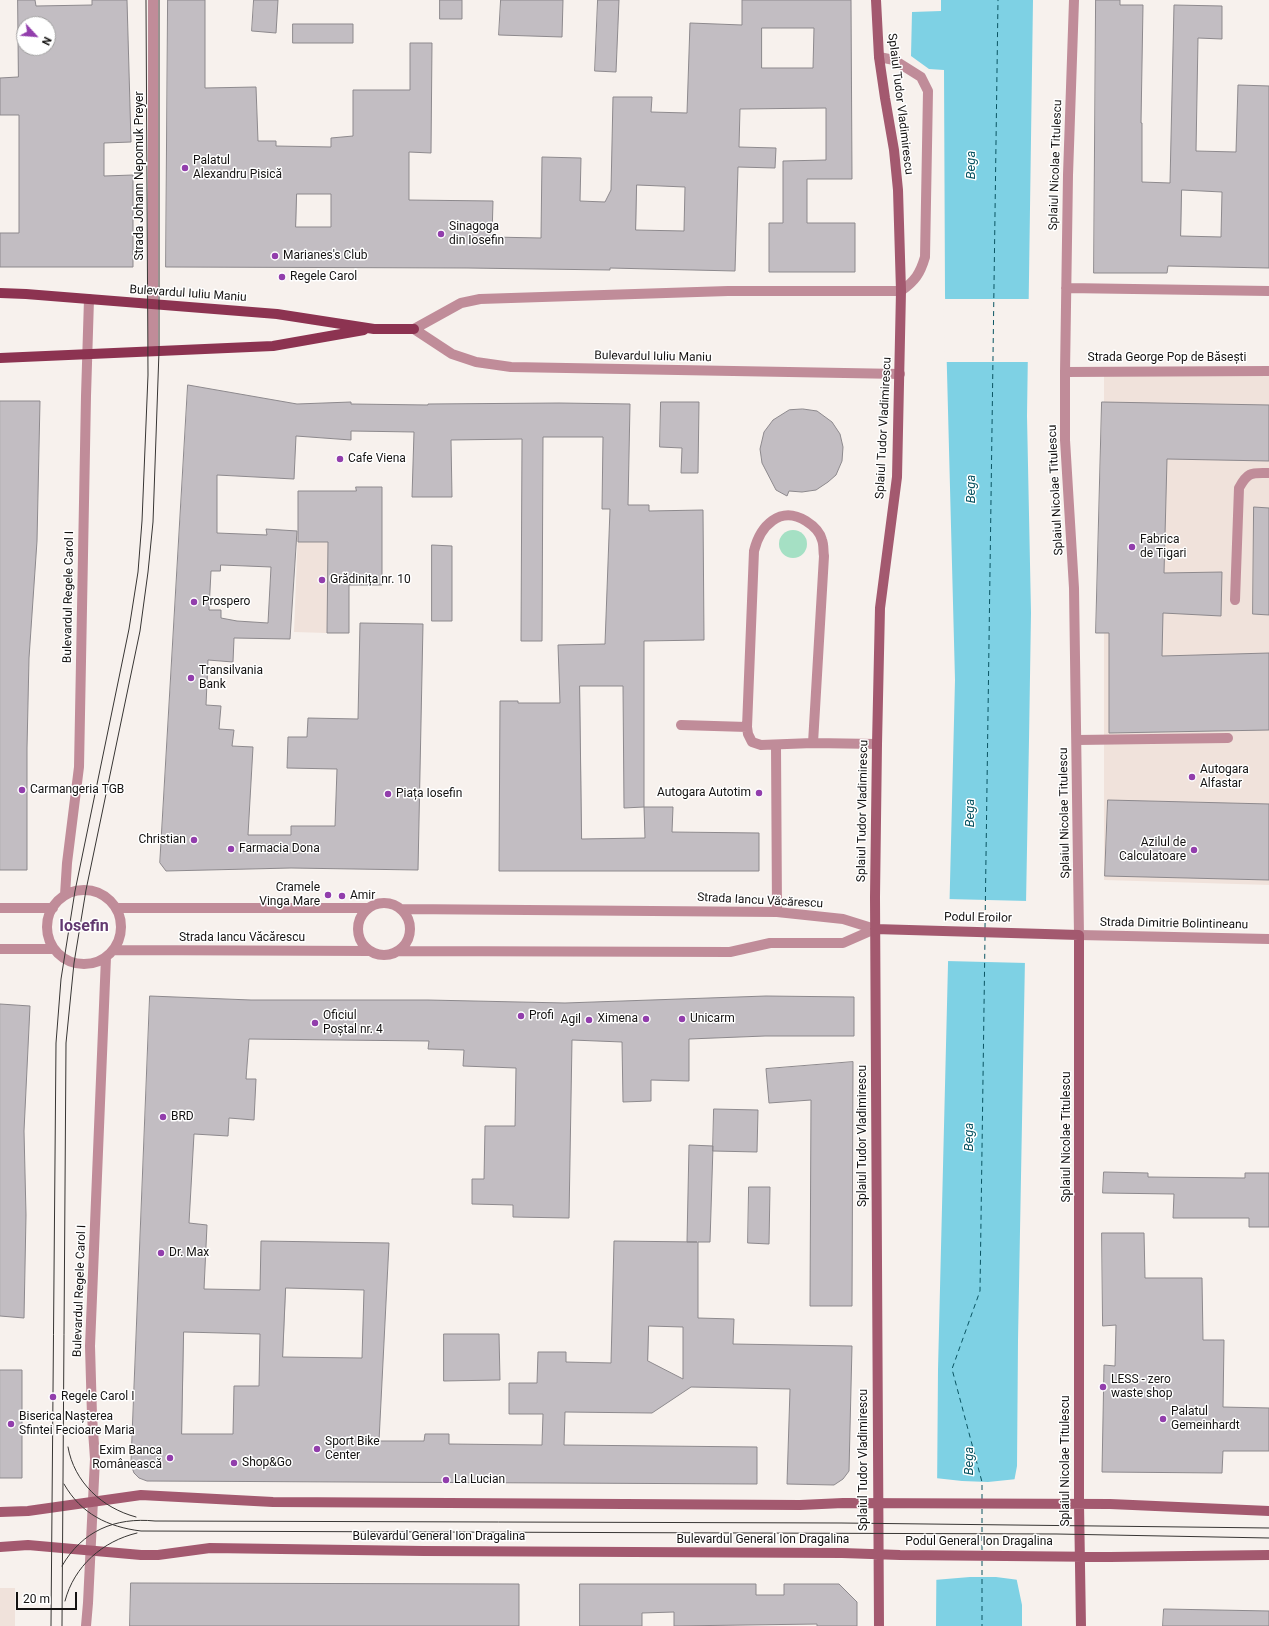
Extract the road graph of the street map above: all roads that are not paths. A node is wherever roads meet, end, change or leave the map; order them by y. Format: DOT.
graph roads {
  1 [pos="153,0"];
  2 [pos="876,0"];
  3 [pos="1074,0"];
  4 [pos="880,57"];
  5 [pos="1066,288"];
  6 [pos="1269,291"];
  7 [pos="901,292"];
  8 [pos="0,293"];
  9 [pos="89,299"];
  10 [pos="153,304"];
  11 [pos="374,329"];
  12 [pos="414,329"];
  13 [pos="153,351"];
  14 [pos="87,354"];
  15 [pos="0,358"];
  16 [pos="1269,371"];
  17 [pos="1065,372"];
  18 [pos="900,374"];
  19 [pos="1269,473"];
  20 [pos="1235,600"];
  21 [pos="681,725"];
  22 [pos="747,727"];
  23 [pos="1228,738"];
  24 [pos="1077,740"];
  25 [pos="813,743"];
  26 [pos="877,744"];
  27 [pos="776,746"];
  28 [pos="65,896"];
  29 [pos="0,908"];
  30 [pos="53,908"];
  31 [pos="116,908"];
  32 [pos="369,908"];
  33 [pos="402,909"];
  34 [pos="777,912"];
  35 [pos="875,929"];
  36 [pos="1079,935"];
  37 [pos="1269,939"];
  38 [pos="0,949"];
  39 [pos="54,949"];
  40 [pos="370,951"];
  41 [pos="399,952"];
  42 [pos="110,954"];
  43 [pos="93,1502"];
  44 [pos="877,1503"];
  45 [pos="1079,1504"];
  46 [pos="1269,1511"];
  47 [pos="0,1512"];
  48 [pos="0,1547"];
  49 [pos="91,1551"];
  50 [pos="878,1554"];
  51 [pos="1080,1556"];
  52 [pos="1269,1556"];
  53 [pos="86,1626"];
  54 [pos="879,1626"];
  55 [pos="1081,1626"];
  1 -- 10 [label="street, Strada Johann Nepomuk Preyer"];
  2 -- 4 [label="main road, Splaiul Tudor Vladimirescu"];
  3 -- 5 [label="street, Splaiul Nicolae Titulescu"];
  4 -- 7 [label="main road, Splaiul Tudor Vladimirescu"];
  4 -- 7 [label="street"];
  5 -- 6 [label="street"];
  5 -- 17 [label="street, Splaiul Nicolae Titulescu"];
  7 -- 12 [label="street, Bulevardul Iuliu Maniu"];
  7 -- 18 [label="main road, Splaiul Tudor Vladimirescu"];
  8 -- 9 [label="main road, Bulevardul Iuliu Maniu"];
  9 -- 10 [label="main road, Bulevardul Iuliu Maniu"];
  9 -- 14 [label="street, Bulevardul Regele Carol I"];
  10 -- 11 [label="main road, Bulevardul Iuliu Maniu"];
  10 -- 13 [label="street, Strada Johann Nepomuk Preyer"];
  11 -- 12 [label="main road, Bulevardul Iuliu Maniu"];
  11 -- 13 [label="main road, Bulevardul Iuliu Maniu"];
  12 -- 18 [label="street, Bulevardul Iuliu Maniu"];
  13 -- 14 [label="main road, Bulevardul Iuliu Maniu"];
  14 -- 15 [label="main road, Bulevardul Iuliu Maniu"];
  14 -- 28 [label="street, Bulevardul Regele Carol I"];
  16 -- 17 [label="street, Strada George Pop de Băsești"];
  17 -- 24 [label="street, Splaiul Nicolae Titulescu"];
  18 -- 26 [label="main road, Splaiul Tudor Vladimirescu"];
  19 -- 20 [label="street"];
  21 -- 22 [label="street"];
  22 -- 25 [label="street"];
  22 -- 27 [label="street"];
  23 -- 24 [label="street"];
  24 -- 36 [label="street, Splaiul Nicolae Titulescu"];
  25 -- 26 [label="street"];
  25 -- 27 [label="street"];
  26 -- 35 [label="main road, Splaiul Tudor Vladimirescu"];
  27 -- 34 [label="street"];
  28 -- 30 [label="street"];
  28 -- 31 [label="street"];
  29 -- 30 [label="street"];
  30 -- 39 [label="street"];
  31 -- 32 [label="street"];
  31 -- 42 [label="street"];
  32 -- 33 [label="street"];
  32 -- 40 [label="street"];
  33 -- 34 [label="street, Strada Iancu Văcărescu"];
  33 -- 41 [label="street"];
  34 -- 35 [label="street, Strada Iancu Văcărescu"];
  35 -- 36 [label="main road, Podul Eroilor"];
  35 -- 41 [label="street"];
  35 -- 44 [label="main road, Splaiul Tudor Vladimirescu"];
  36 -- 37 [label="street, Strada Dimitrie Bolintineanu"];
  36 -- 45 [label="main road, Splaiul Nicolae Titulescu"];
  38 -- 39 [label="street"];
  39 -- 42 [label="street"];
  40 -- 41 [label="street"];
  40 -- 42 [label="street, Strada Iancu Văcărescu"];
  42 -- 43 [label="street, Bulevardul Regele Carol I"];
  43 -- 44 [label="main road"];
  43 -- 47 [label="main road"];
  43 -- 49 [label="street, Bulevardul Regele Carol I"];
  44 -- 45 [label="main road"];
  44 -- 50 [label="main road, Splaiul Tudor Vladimirescu"];
  45 -- 46 [label="main road"];
  45 -- 51 [label="main road, Splaiul Nicolae Titulescu"];
  48 -- 49 [label="main road, Bulevardul General Ion Dragalina"];
  49 -- 50 [label="main road, Bulevardul General Ion Dragalina"];
  49 -- 53 [label="street, Bulevardul Regele Carol I"];
  50 -- 51 [label="main road, Podul General Ion Dragalina"];
  50 -- 54 [label="main road, Splaiul Tudor Vladimirescu"];
  51 -- 52 [label="main road"];
  51 -- 55 [label="main road, Splaiul Nicolae Titulescu"];
}
